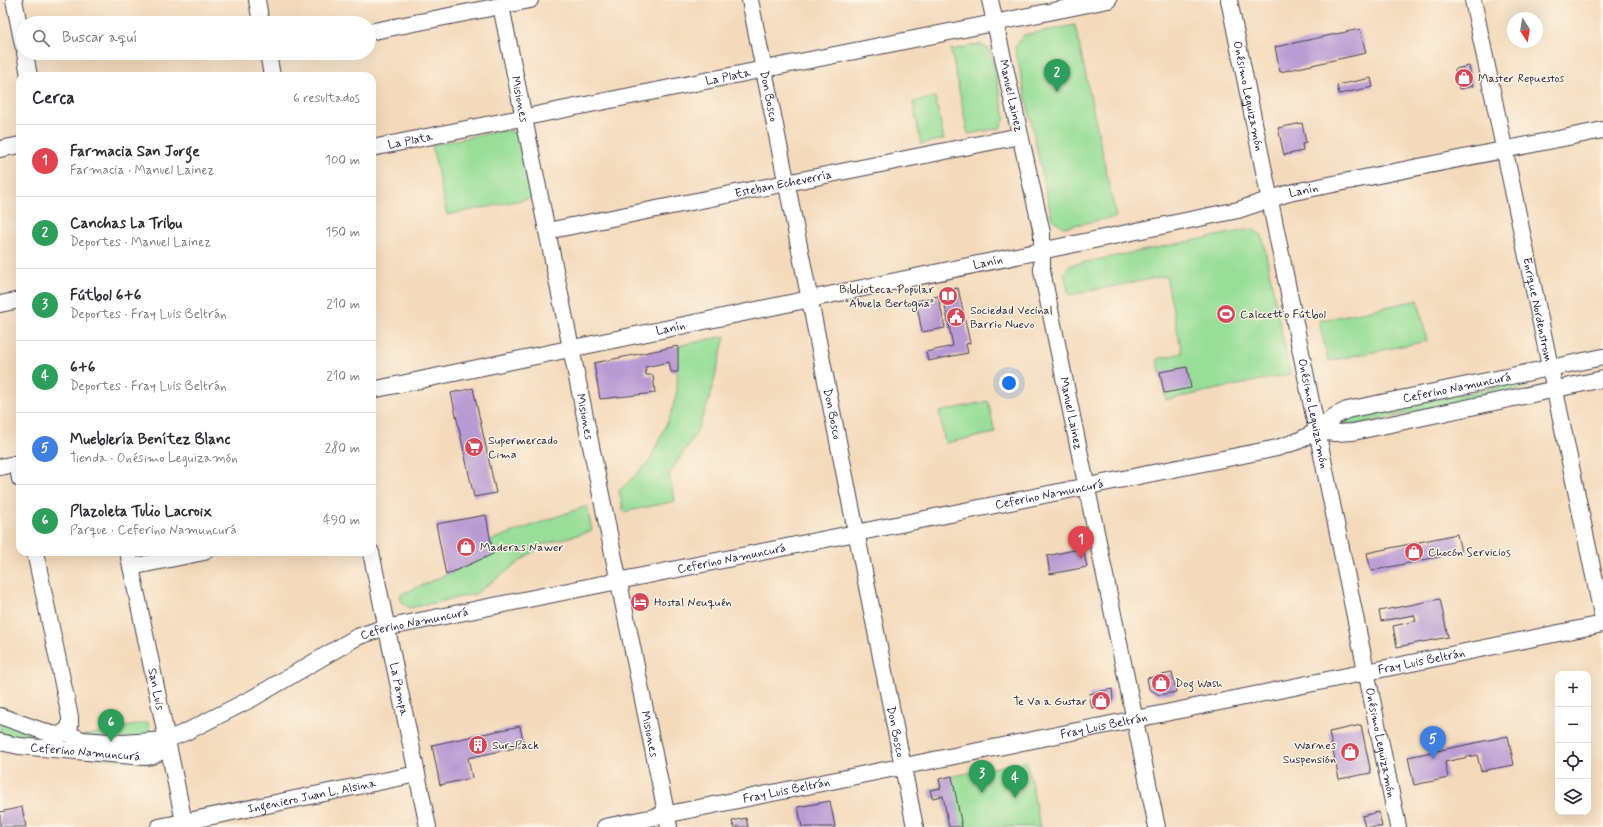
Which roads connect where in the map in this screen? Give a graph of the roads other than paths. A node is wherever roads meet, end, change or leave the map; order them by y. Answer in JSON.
{"nodes":[{"id":1,"x":14,"y":0,"type":"edge"},
{"id":2,"x":256,"y":0,"type":"edge"},
{"id":3,"x":530,"y":0,"type":"edge"},
{"id":4,"x":750,"y":0,"type":"edge"},
{"id":5,"x":990,"y":0,"type":"edge"},
{"id":6,"x":1108,"y":0,"type":"edge"},
{"id":7,"x":1229,"y":0,"type":"edge"},
{"id":8,"x":1473,"y":0,"type":"edge"},
{"id":9,"x":501,"y":6,"type":"junction"},
{"id":10,"x":17,"y":16,"type":"edge"},
{"id":11,"x":259,"y":16,"type":"edge"},
{"id":12,"x":994,"y":22,"type":"junction"},
{"id":13,"x":376,"y":31,"type":"edge"},
{"id":14,"x":26,"y":60,"type":"edge"},
{"id":15,"x":269,"y":60,"type":"edge"},
{"id":16,"x":764,"y":69,"type":"junction"},
{"id":17,"x":28,"y":72,"type":"edge"},
{"id":18,"x":271,"y":72,"type":"edge"},
{"id":19,"x":524,"y":117,"type":"junction"},
{"id":20,"x":1603,"y":130,"type":"edge"},
{"id":21,"x":1020,"y":136,"type":"junction"},
{"id":22,"x":16,"y":146,"type":"edge"},
{"id":23,"x":376,"y":147,"type":"edge"},
{"id":24,"x":0,"y":149,"type":"edge"},
{"id":25,"x":1505,"y":150,"type":"junction"},
{"id":26,"x":786,"y":183,"type":"junction"},
{"id":27,"x":1270,"y":199,"type":"junction"},
{"id":28,"x":547,"y":230,"type":"junction"},
{"id":29,"x":1042,"y":251,"type":"junction"},
{"id":30,"x":810,"y":299,"type":"junction"},
{"id":31,"x":16,"y":301,"type":"edge"},
{"id":32,"x":0,"y":304,"type":"edge"},
{"id":33,"x":571,"y":349,"type":"junction"},
{"id":34,"x":1603,"y":357,"type":"edge"},
{"id":35,"x":1551,"y":368,"type":"junction"},
{"id":36,"x":1603,"y":379,"type":"edge"},
{"id":37,"x":376,"y":389,"type":"edge"},
{"id":38,"x":1556,"y":389,"type":"junction"},
{"id":39,"x":1317,"y":431,"type":"junction"},
{"id":40,"x":16,"y":463,"type":"edge"},
{"id":41,"x":0,"y":467,"type":"edge"},
{"id":42,"x":1086,"y":486,"type":"junction"},
{"id":43,"x":856,"y":532,"type":"junction"},
{"id":44,"x":36,"y":556,"type":"edge"},
{"id":45,"x":161,"y":556,"type":"edge"},
{"id":46,"x":372,"y":556,"type":"edge"},
{"id":47,"x":129,"y":559,"type":"edge"},
{"id":48,"x":619,"y":580,"type":"junction"},
{"id":49,"x":1603,"y":619,"type":"edge"},
{"id":50,"x":1603,"y":624,"type":"edge"},
{"id":51,"x":387,"y":627,"type":"junction"},
{"id":52,"x":1367,"y":672,"type":"junction"},
{"id":53,"x":0,"y":716,"type":"edge"},
{"id":54,"x":1135,"y":720,"type":"junction"},
{"id":55,"x":67,"y":730,"type":"junction"},
{"id":56,"x":0,"y":742,"type":"edge"},
{"id":57,"x":167,"y":744,"type":"junction"},
{"id":58,"x":903,"y":766,"type":"junction"},
{"id":59,"x":417,"y":774,"type":"junction"},
{"id":60,"x":668,"y":821,"type":"edge"},
{"id":61,"x":184,"y":824,"type":"edge"},
{"id":62,"x":159,"y":827,"type":"edge"},
{"id":63,"x":428,"y":827,"type":"edge"},
{"id":64,"x":605,"y":827,"type":"edge"},
{"id":65,"x":915,"y":827,"type":"edge"},
{"id":66,"x":1157,"y":827,"type":"edge"},
{"id":67,"x":1398,"y":827,"type":"edge"}],
"edges":[{"from":1,"to":10,"type":"street"},
{"from":2,"to":11,"type":"street"},
{"from":3,"to":9,"type":"street"},
{"from":4,"to":16,"type":"street","name":"Don Bosco"},
{"from":5,"to":12,"type":"street","name":"Manuel Lainez"},
{"from":6,"to":12,"type":"street","name":"La Plata"},
{"from":7,"to":27,"type":"street","name":"Onésimo Leguizamón"},
{"from":8,"to":25,"type":"street","name":"Enrique Nordenstrom"},
{"from":9,"to":13,"type":"street"},
{"from":9,"to":19,"type":"street","name":"Misiones"},
{"from":12,"to":16,"type":"street","name":"La Plata"},
{"from":12,"to":21,"type":"street","name":"Manuel Lainez"},
{"from":14,"to":17,"type":"street"},
{"from":15,"to":18,"type":"street"},
{"from":16,"to":19,"type":"street","name":"La Plata"},
{"from":16,"to":26,"type":"street","name":"Don Bosco"},
{"from":19,"to":23,"type":"street","name":"La Plata"},
{"from":19,"to":28,"type":"street","name":"Misiones"},
{"from":20,"to":25,"type":"street","name":"Lanín"},
{"from":21,"to":26,"type":"street","name":"Esteban Echeverría"},
{"from":21,"to":29,"type":"street","name":"Manuel Lainez"},
{"from":22,"to":24,"type":"street"},
{"from":25,"to":27,"type":"street","name":"Lanín"},
{"from":25,"to":35,"type":"street","name":"Enrique Nordenstrom"},
{"from":26,"to":28,"type":"street","name":"Esteban Echeverría"},
{"from":26,"to":30,"type":"street","name":"Don Bosco"},
{"from":27,"to":29,"type":"street","name":"Lanín"},
{"from":27,"to":39,"type":"street","name":"Onésimo Leguizamón"},
{"from":28,"to":33,"type":"street","name":"Misiones"},
{"from":29,"to":30,"type":"street","name":"Lanín"},
{"from":29,"to":42,"type":"street","name":"Manuel Lainez"},
{"from":30,"to":33,"type":"street","name":"Lanín"},
{"from":30,"to":43,"type":"street","name":"Don Bosco"},
{"from":31,"to":32,"type":"street"},
{"from":33,"to":37,"type":"street","name":"Lanín"},
{"from":33,"to":48,"type":"street","name":"Misiones"},
{"from":34,"to":35,"type":"street","name":"Ceferino Namuncurá"},
{"from":35,"to":38,"type":"street","name":"Enrique Nordenstrom"},
{"from":35,"to":39,"type":"street","name":"Ceferino Namuncurá"},
{"from":36,"to":38,"type":"street","name":"Ceferino Namuncurá"},
{"from":38,"to":39,"type":"street","name":"Ceferino Namuncurá"},
{"from":38,"to":49,"type":"street","name":"Enrique Nordenstrom"},
{"from":39,"to":42,"type":"street","name":"Ceferino Namuncurá"},
{"from":39,"to":52,"type":"street","name":"Onésimo Leguizamón"},
{"from":40,"to":41,"type":"street"},
{"from":42,"to":43,"type":"street","name":"Ceferino Namuncurá"},
{"from":42,"to":54,"type":"street","name":"Manuel Lainez"},
{"from":43,"to":48,"type":"street","name":"Ceferino Namuncurá"},
{"from":43,"to":58,"type":"street","name":"Don Bosco"},
{"from":44,"to":55,"type":"street"},
{"from":45,"to":47,"type":"street"},
{"from":46,"to":51,"type":"street","name":"La Pampa"},
{"from":47,"to":57,"type":"street","name":"San Luis"},
{"from":48,"to":51,"type":"street","name":"Ceferino Namuncurá"},
{"from":48,"to":60,"type":"street","name":"Misiones"},
{"from":50,"to":52,"type":"street","name":"Fray Luis Beltrán"},
{"from":51,"to":57,"type":"street","name":"Ceferino Namuncurá"},
{"from":51,"to":59,"type":"street","name":"La Pampa"},
{"from":52,"to":54,"type":"street","name":"Fray Luis Beltrán"},
{"from":52,"to":67,"type":"street","name":"Onésimo Leguizamón"},
{"from":53,"to":55,"type":"street","name":"Ceferino Namuncurá"},
{"from":54,"to":58,"type":"street","name":"Fray Luis Beltrán"},
{"from":54,"to":66,"type":"street","name":"Manuel Lainez"},
{"from":55,"to":57,"type":"street"},
{"from":56,"to":57,"type":"street","name":"Ceferino Namuncurá"},
{"from":57,"to":61,"type":"street","name":"San Luis"},
{"from":58,"to":60,"type":"street","name":"Fray Luis Beltrán"},
{"from":58,"to":65,"type":"street","name":"Don Bosco"},
{"from":59,"to":61,"type":"street","name":"Ingeniero Juan L. Alsina"},
{"from":59,"to":63,"type":"street","name":"La Pampa"},
{"from":60,"to":64,"type":"street","name":"Fray Luis Beltrán"},
{"from":61,"to":62,"type":"street","name":"Ingeniero Juan L. Alsina"}]}
